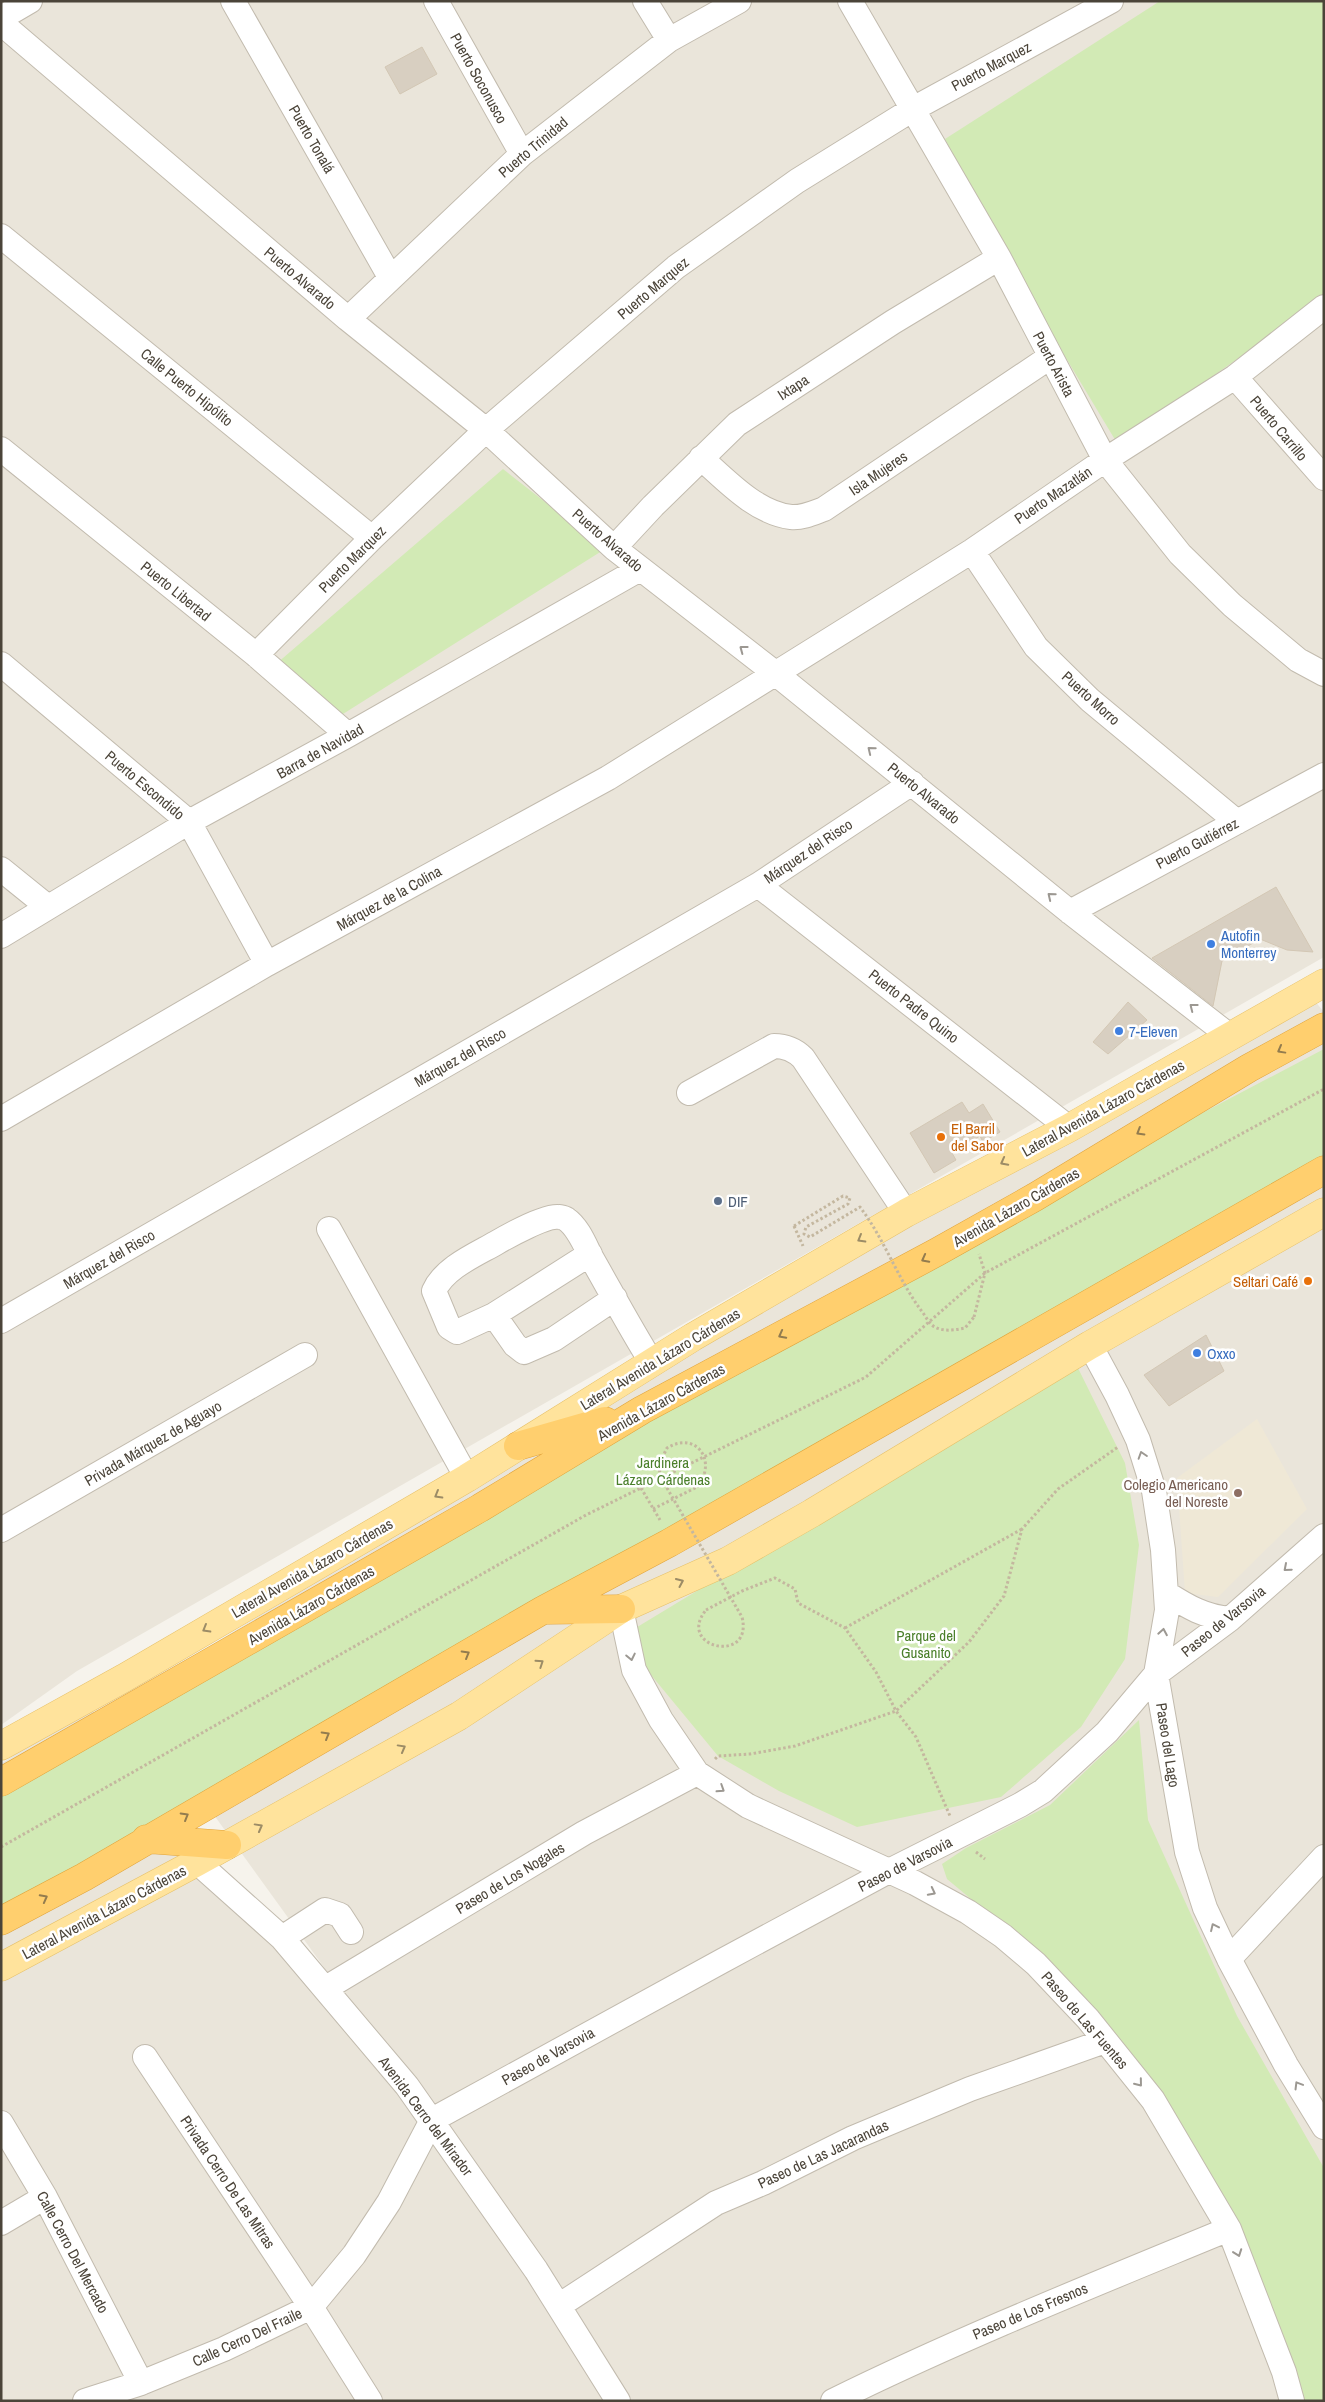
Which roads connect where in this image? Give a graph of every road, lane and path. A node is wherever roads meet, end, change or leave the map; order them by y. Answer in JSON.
{"nodes":[{"id":1,"x":30,"y":1,"type":"edge"},
{"id":2,"x":233,"y":1,"type":"edge"},
{"id":3,"x":436,"y":1,"type":"edge"},
{"id":4,"x":645,"y":1,"type":"edge"},
{"id":5,"x":739,"y":1,"type":"edge"},
{"id":6,"x":850,"y":1,"type":"edge"},
{"id":7,"x":1111,"y":1,"type":"edge"},
{"id":8,"x":1,"y":18,"type":"edge"},
{"id":9,"x":1,"y":23,"type":"edge"},
{"id":10,"x":669,"y":40,"type":"junction"},
{"id":11,"x":913,"y":108,"type":"junction"},
{"id":12,"x":522,"y":154,"type":"junction"},
{"id":13,"x":1,"y":236,"type":"edge"},
{"id":14,"x":999,"y":258,"type":"junction"},
{"id":15,"x":390,"y":278,"type":"junction"},
{"id":16,"x":1324,"y":307,"type":"edge"},
{"id":17,"x":348,"y":319,"type":"junction"},
{"id":18,"x":1050,"y":357,"type":"junction"},
{"id":19,"x":1235,"y":377,"type":"junction"},
{"id":20,"x":486,"y":430,"type":"junction"},
{"id":21,"x":1,"y":449,"type":"edge"},
{"id":22,"x":701,"y":458,"type":"junction"},
{"id":23,"x":1105,"y":460,"type":"junction"},
{"id":24,"x":1324,"y":478,"type":"edge"},
{"id":25,"x":372,"y":538,"type":"junction"},
{"id":26,"x":614,"y":548,"type":"junction"},
{"id":27,"x":972,"y":551,"type":"junction"},
{"id":28,"x":640,"y":569,"type":"junction"},
{"id":29,"x":256,"y":656,"type":"junction"},
{"id":30,"x":1,"y":664,"type":"edge"},
{"id":31,"x":775,"y":673,"type":"junction"},
{"id":32,"x":1324,"y":674,"type":"edge"},
{"id":33,"x":348,"y":735,"type":"junction"},
{"id":34,"x":1324,"y":775,"type":"edge"},
{"id":35,"x":912,"y":783,"type":"junction"},
{"id":36,"x":189,"y":822,"type":"junction"},
{"id":37,"x":1237,"y":822,"type":"junction"},
{"id":38,"x":1,"y":869,"type":"edge"},
{"id":39,"x":758,"y":885,"type":"junction"},
{"id":40,"x":48,"y":907,"type":"junction"},
{"id":41,"x":1070,"y":912,"type":"junction"},
{"id":42,"x":1,"y":936,"type":"edge"},
{"id":43,"x":267,"y":964,"type":"junction"},
{"id":44,"x":1324,"y":983,"type":"edge"},
{"id":45,"x":1324,"y":1027,"type":"edge"},
{"id":46,"x":1231,"y":1037,"type":"junction"},
{"id":47,"x":1324,"y":1089,"type":"edge"},
{"id":48,"x":689,"y":1093,"type":"dead end"},
{"id":49,"x":1,"y":1119,"type":"edge"},
{"id":50,"x":1069,"y":1128,"type":"junction"},
{"id":51,"x":1324,"y":1170,"type":"edge"},
{"id":52,"x":1324,"y":1212,"type":"edge"},
{"id":53,"x":906,"y":1213,"type":"junction"},
{"id":54,"x":794,"y":1226,"type":"dead end"},
{"id":55,"x":329,"y":1229,"type":"dead end"},
{"id":56,"x":978,"y":1251,"type":"dead end"},
{"id":57,"x":590,"y":1254,"type":"junction"},
{"id":58,"x":985,"y":1272,"type":"junction"},
{"id":59,"x":615,"y":1298,"type":"junction"},
{"id":60,"x":494,"y":1315,"type":"junction"},
{"id":61,"x":1,"y":1321,"type":"edge"},
{"id":62,"x":1090,"y":1345,"type":"junction"},
{"id":63,"x":305,"y":1355,"type":"dead end"},
{"id":64,"x":652,"y":1363,"type":"junction"},
{"id":65,"x":642,"y":1410,"type":"junction"},
{"id":66,"x":1138,"y":1440,"type":"junction"},
{"id":67,"x":518,"y":1446,"type":"junction"},
{"id":68,"x":467,"y":1478,"type":"junction"},
{"id":69,"x":641,"y":1488,"type":"junction"},
{"id":70,"x":653,"y":1509,"type":"junction"},
{"id":71,"x":660,"y":1520,"type":"dead end"},
{"id":72,"x":1022,"y":1529,"type":"junction"},
{"id":73,"x":1,"y":1530,"type":"edge"},
{"id":74,"x":1324,"y":1536,"type":"edge"},
{"id":75,"x":1166,"y":1593,"type":"junction"},
{"id":76,"x":621,"y":1609,"type":"junction"},
{"id":77,"x":542,"y":1610,"type":"junction"},
{"id":78,"x":1230,"y":1619,"type":"junction"},
{"id":79,"x":845,"y":1628,"type":"junction"},
{"id":80,"x":1156,"y":1674,"type":"junction"},
{"id":81,"x":896,"y":1711,"type":"junction"},
{"id":82,"x":1,"y":1746,"type":"edge"},
{"id":83,"x":697,"y":1773,"type":"junction"},
{"id":84,"x":1,"y":1782,"type":"edge"},
{"id":85,"x":956,"y":1838,"type":"junction"},
{"id":86,"x":146,"y":1839,"type":"junction"},
{"id":87,"x":227,"y":1845,"type":"junction"},
{"id":88,"x":1,"y":1847,"type":"edge"},
{"id":89,"x":1324,"y":1857,"type":"edge"},
{"id":90,"x":985,"y":1859,"type":"dead end"},
{"id":91,"x":197,"y":1862,"type":"junction"},
{"id":92,"x":887,"y":1872,"type":"junction"},
{"id":93,"x":1,"y":1921,"type":"edge"},
{"id":94,"x":351,"y":1932,"type":"dead end"},
{"id":95,"x":282,"y":1938,"type":"junction"},
{"id":96,"x":1229,"y":1959,"type":"junction"},
{"id":97,"x":1,"y":1967,"type":"edge"},
{"id":98,"x":326,"y":1988,"type":"junction"},
{"id":99,"x":1105,"y":2040,"type":"junction"},
{"id":100,"x":145,"y":2057,"type":"dead end"},
{"id":101,"x":432,"y":2120,"type":"junction"},
{"id":102,"x":1,"y":2123,"type":"edge"},
{"id":103,"x":1324,"y":2127,"type":"edge"},
{"id":104,"x":45,"y":2197,"type":"junction"},
{"id":105,"x":1,"y":2223,"type":"edge"},
{"id":106,"x":1229,"y":2229,"type":"junction"},
{"id":107,"x":560,"y":2305,"type":"junction"},
{"id":108,"x":312,"y":2307,"type":"junction"},
{"id":109,"x":141,"y":2383,"type":"junction"},
{"id":110,"x":85,"y":2401,"type":"edge"},
{"id":111,"x":370,"y":2401,"type":"edge"},
{"id":112,"x":618,"y":2401,"type":"edge"},
{"id":113,"x":833,"y":2401,"type":"edge"},
{"id":114,"x":1292,"y":2401,"type":"edge"}],
"edges":[{"from":1,"to":8,"type":"street"},
{"from":2,"to":15,"type":"street","name":"Puerto Tonalá"},
{"from":3,"to":12,"type":"street","name":"Puerto Soconusco"},
{"from":4,"to":10,"type":"street"},
{"from":5,"to":10,"type":"street","name":"Puerto Trinidad"},
{"from":6,"to":11,"type":"street","name":"Puerto Arista"},
{"from":7,"to":11,"type":"street","name":"Puerto Marquez"},
{"from":9,"to":17,"type":"street","name":"Puerto Alvarado"},
{"from":10,"to":12,"type":"street","name":"Puerto Trinidad"},
{"from":11,"to":14,"type":"street","name":"Puerto Arista"},
{"from":11,"to":20,"type":"street","name":"Puerto Marquez"},
{"from":12,"to":15,"type":"street","name":"Puerto Trinidad"},
{"from":13,"to":25,"type":"street","name":"Calle Puerto Hipólito"},
{"from":14,"to":18,"type":"street","name":"Puerto Arista"},
{"from":14,"to":22,"type":"street","name":"Ixtapa"},
{"from":15,"to":17,"type":"street","name":"Puerto Trinidad"},
{"from":16,"to":19,"type":"street","name":"Puerto Mazatlán"},
{"from":17,"to":20,"type":"street","name":"Puerto Alvarado"},
{"from":18,"to":22,"type":"street","name":"Isla Mujeres"},
{"from":18,"to":23,"type":"street","name":"Puerto Arista"},
{"from":19,"to":23,"type":"street","name":"Puerto Mazatlán"},
{"from":19,"to":24,"type":"street","name":"Puerto Carrillo"},
{"from":20,"to":25,"type":"street","name":"Puerto Marquez"},
{"from":20,"to":26,"type":"street","name":"Puerto Alvarado"},
{"from":21,"to":29,"type":"street","name":"Puerto Libertad"},
{"from":22,"to":26,"type":"street","name":"Ixtapa"},
{"from":23,"to":27,"type":"street","name":"Puerto Mazatlán"},
{"from":23,"to":32,"type":"street","name":"Puerto Arista"},
{"from":25,"to":29,"type":"street","name":"Puerto Marquez"},
{"from":26,"to":28,"type":"street","name":"Puerto Alvarado"},
{"from":27,"to":31,"type":"street","name":"Puerto Mazatlán"},
{"from":27,"to":37,"type":"street","name":"Puerto Morro"},
{"from":31,"to":28,"type":"street","name":"Puerto Alvarado","one_way":true},
{"from":28,"to":33,"type":"street","name":"Barra de Navidad"},
{"from":29,"to":33,"type":"street","name":"Puerto Libertad"},
{"from":30,"to":36,"type":"street","name":"Puerto Escondido"},
{"from":35,"to":31,"type":"street","name":"Puerto Alvarado","one_way":true},
{"from":31,"to":43,"type":"street","name":"Márquez de la Colina"},
{"from":33,"to":36,"type":"street","name":"Barra de Navidad"},
{"from":34,"to":37,"type":"street","name":"Puerto Gutiérrez"},
{"from":35,"to":39,"type":"street","name":"Márquez del Risco"},
{"from":41,"to":35,"type":"street","name":"Puerto Alvarado","one_way":true},
{"from":36,"to":40,"type":"street","name":"Barra de Navidad"},
{"from":36,"to":43,"type":"street","name":"Puerto Escondido"},
{"from":37,"to":41,"type":"street","name":"Puerto Gutiérrez"},
{"from":38,"to":40,"type":"street"},
{"from":39,"to":50,"type":"street","name":"Puerto Padre Quino"},
{"from":39,"to":61,"type":"street","name":"Márquez del Risco"},
{"from":40,"to":42,"type":"street","name":"Barra de Navidad"},
{"from":46,"to":41,"type":"street","name":"Puerto Alvarado","one_way":true},
{"from":43,"to":49,"type":"street","name":"Márquez de la Colina"},
{"from":44,"to":46,"type":"main road","name":"Lateral Avenida Lázaro Cárdenas"},
{"from":45,"to":65,"type":"highway","name":"Avenida Lázaro Cárdenas","one_way":true},
{"from":46,"to":50,"type":"main road","name":"Lateral Avenida Lázaro Cárdenas"},
{"from":47,"to":58,"type":"path"},
{"from":48,"to":53,"type":"street"},
{"from":50,"to":53,"type":"main road","name":"Lateral Avenida Lázaro Cárdenas","one_way":true},
{"from":51,"to":77,"type":"highway"},
{"from":52,"to":62,"type":"main road","name":"Lateral Avenida Lázaro Cárdenas"},
{"from":53,"to":64,"type":"main road","name":"Lateral Avenida Lázaro Cárdenas","one_way":true},
{"from":54,"to":58,"type":"path","bridge":true},
{"from":55,"to":68,"type":"street"},
{"from":56,"to":58,"type":"path"},
{"from":57,"to":59,"type":"street"},
{"from":57,"to":60,"type":"street"},
{"from":57,"to":60,"type":"street"},
{"from":58,"to":69,"type":"path"},
{"from":59,"to":60,"type":"street"},
{"from":59,"to":64,"type":"street"},
{"from":62,"to":66,"type":"street","name":"Paseo del Lago"},
{"from":76,"to":62,"type":"main road","name":"Lateral Avenida Lázaro Cárdenas","one_way":true},
{"from":63,"to":73,"type":"street","name":"Privada Márquez de Aguayo"},
{"from":64,"to":67,"type":"main road","name":"Lateral Avenida Lázaro Cárdenas"},
{"from":65,"to":67,"type":"highway"},
{"from":65,"to":84,"type":"highway","name":"Avenida Lázaro Cárdenas"},
{"from":66,"to":72,"type":"path"},
{"from":75,"to":66,"type":"street","name":"Paseo del Lago","one_way":true},
{"from":67,"to":68,"type":"main road","name":"Lateral Avenida Lázaro Cárdenas"},
{"from":68,"to":82,"type":"main road","name":"Lateral Avenida Lázaro Cárdenas","one_way":true},
{"from":69,"to":70,"type":"path"},
{"from":69,"to":88,"type":"path"},
{"from":70,"to":71,"type":"path"},
{"from":70,"to":79,"type":"path","bridge":true},
{"from":72,"to":79,"type":"path"},
{"from":72,"to":81,"type":"path"},
{"from":74,"to":78,"type":"street","name":"Paseo de Varsovia","one_way":true},
{"from":75,"to":78,"type":"street"},
{"from":80,"to":75,"type":"street","name":"Paseo del Lago","one_way":true},
{"from":76,"to":77,"type":"highway"},
{"from":76,"to":83,"type":"street","name":"Paseo de Las Fuentes","one_way":true},
{"from":87,"to":76,"type":"main road","name":"Lateral Avenida Lázaro Cárdenas","one_way":true},
{"from":86,"to":77,"type":"highway","one_way":true},
{"from":78,"to":80,"type":"street","name":"Paseo de Varsovia"},
{"from":79,"to":81,"type":"path"},
{"from":80,"to":85,"type":"street","name":"Paseo de Varsovia"},
{"from":96,"to":80,"type":"street","name":"Paseo del Lago","one_way":true},
{"from":81,"to":83,"type":"path"},
{"from":81,"to":85,"type":"path"},
{"from":83,"to":92,"type":"street","name":"Paseo de Las Fuentes","one_way":true},
{"from":83,"to":98,"type":"street","name":"Paseo de Los Nogales"},
{"from":85,"to":90,"type":"path"},
{"from":85,"to":92,"type":"street","name":"Paseo de Varsovia"},
{"from":86,"to":87,"type":"highway"},
{"from":93,"to":86,"type":"highway","one_way":true},
{"from":87,"to":91,"type":"main road","name":"Lateral Avenida Lázaro Cárdenas"},
{"from":89,"to":96,"type":"street"},
{"from":91,"to":95,"type":"street","name":"Avenida Cerro del Mirador"},
{"from":91,"to":97,"type":"main road","name":"Lateral Avenida Lázaro Cárdenas"},
{"from":92,"to":99,"type":"street","name":"Paseo de Las Fuentes","one_way":true},
{"from":92,"to":101,"type":"street","name":"Paseo de Varsovia"},
{"from":94,"to":95,"type":"street"},
{"from":95,"to":98,"type":"street","name":"Avenida Cerro del Mirador"},
{"from":103,"to":96,"type":"street","name":"Paseo del Lago","one_way":true},
{"from":98,"to":101,"type":"street","name":"Avenida Cerro del Mirador"},
{"from":99,"to":106,"type":"street","name":"Paseo de Las Fuentes","one_way":true},
{"from":99,"to":107,"type":"street","name":"Paseo de Las Jacarandas"},
{"from":100,"to":108,"type":"street","name":"Privada Cerro De Las Mitras"},
{"from":101,"to":107,"type":"street","name":"Avenida Cerro del Mirador"},
{"from":101,"to":108,"type":"street","name":"Calle Cerro Del Fraile"},
{"from":102,"to":104,"type":"street","name":"Calle Cerro Del Mercado"},
{"from":104,"to":105,"type":"street"},
{"from":104,"to":109,"type":"street","name":"Calle Cerro Del Mercado"},
{"from":106,"to":113,"type":"street","name":"Paseo de Los Fresnos"},
{"from":106,"to":114,"type":"street","name":"Paseo de Las Fuentes","one_way":true},
{"from":107,"to":112,"type":"street","name":"Avenida Cerro del Mirador"},
{"from":108,"to":109,"type":"street","name":"Calle Cerro Del Fraile"},
{"from":108,"to":111,"type":"street","name":"Privada Cerro De Las Mitras"},
{"from":109,"to":110,"type":"street","name":"Calle Cerro Del Fraile"}]}
